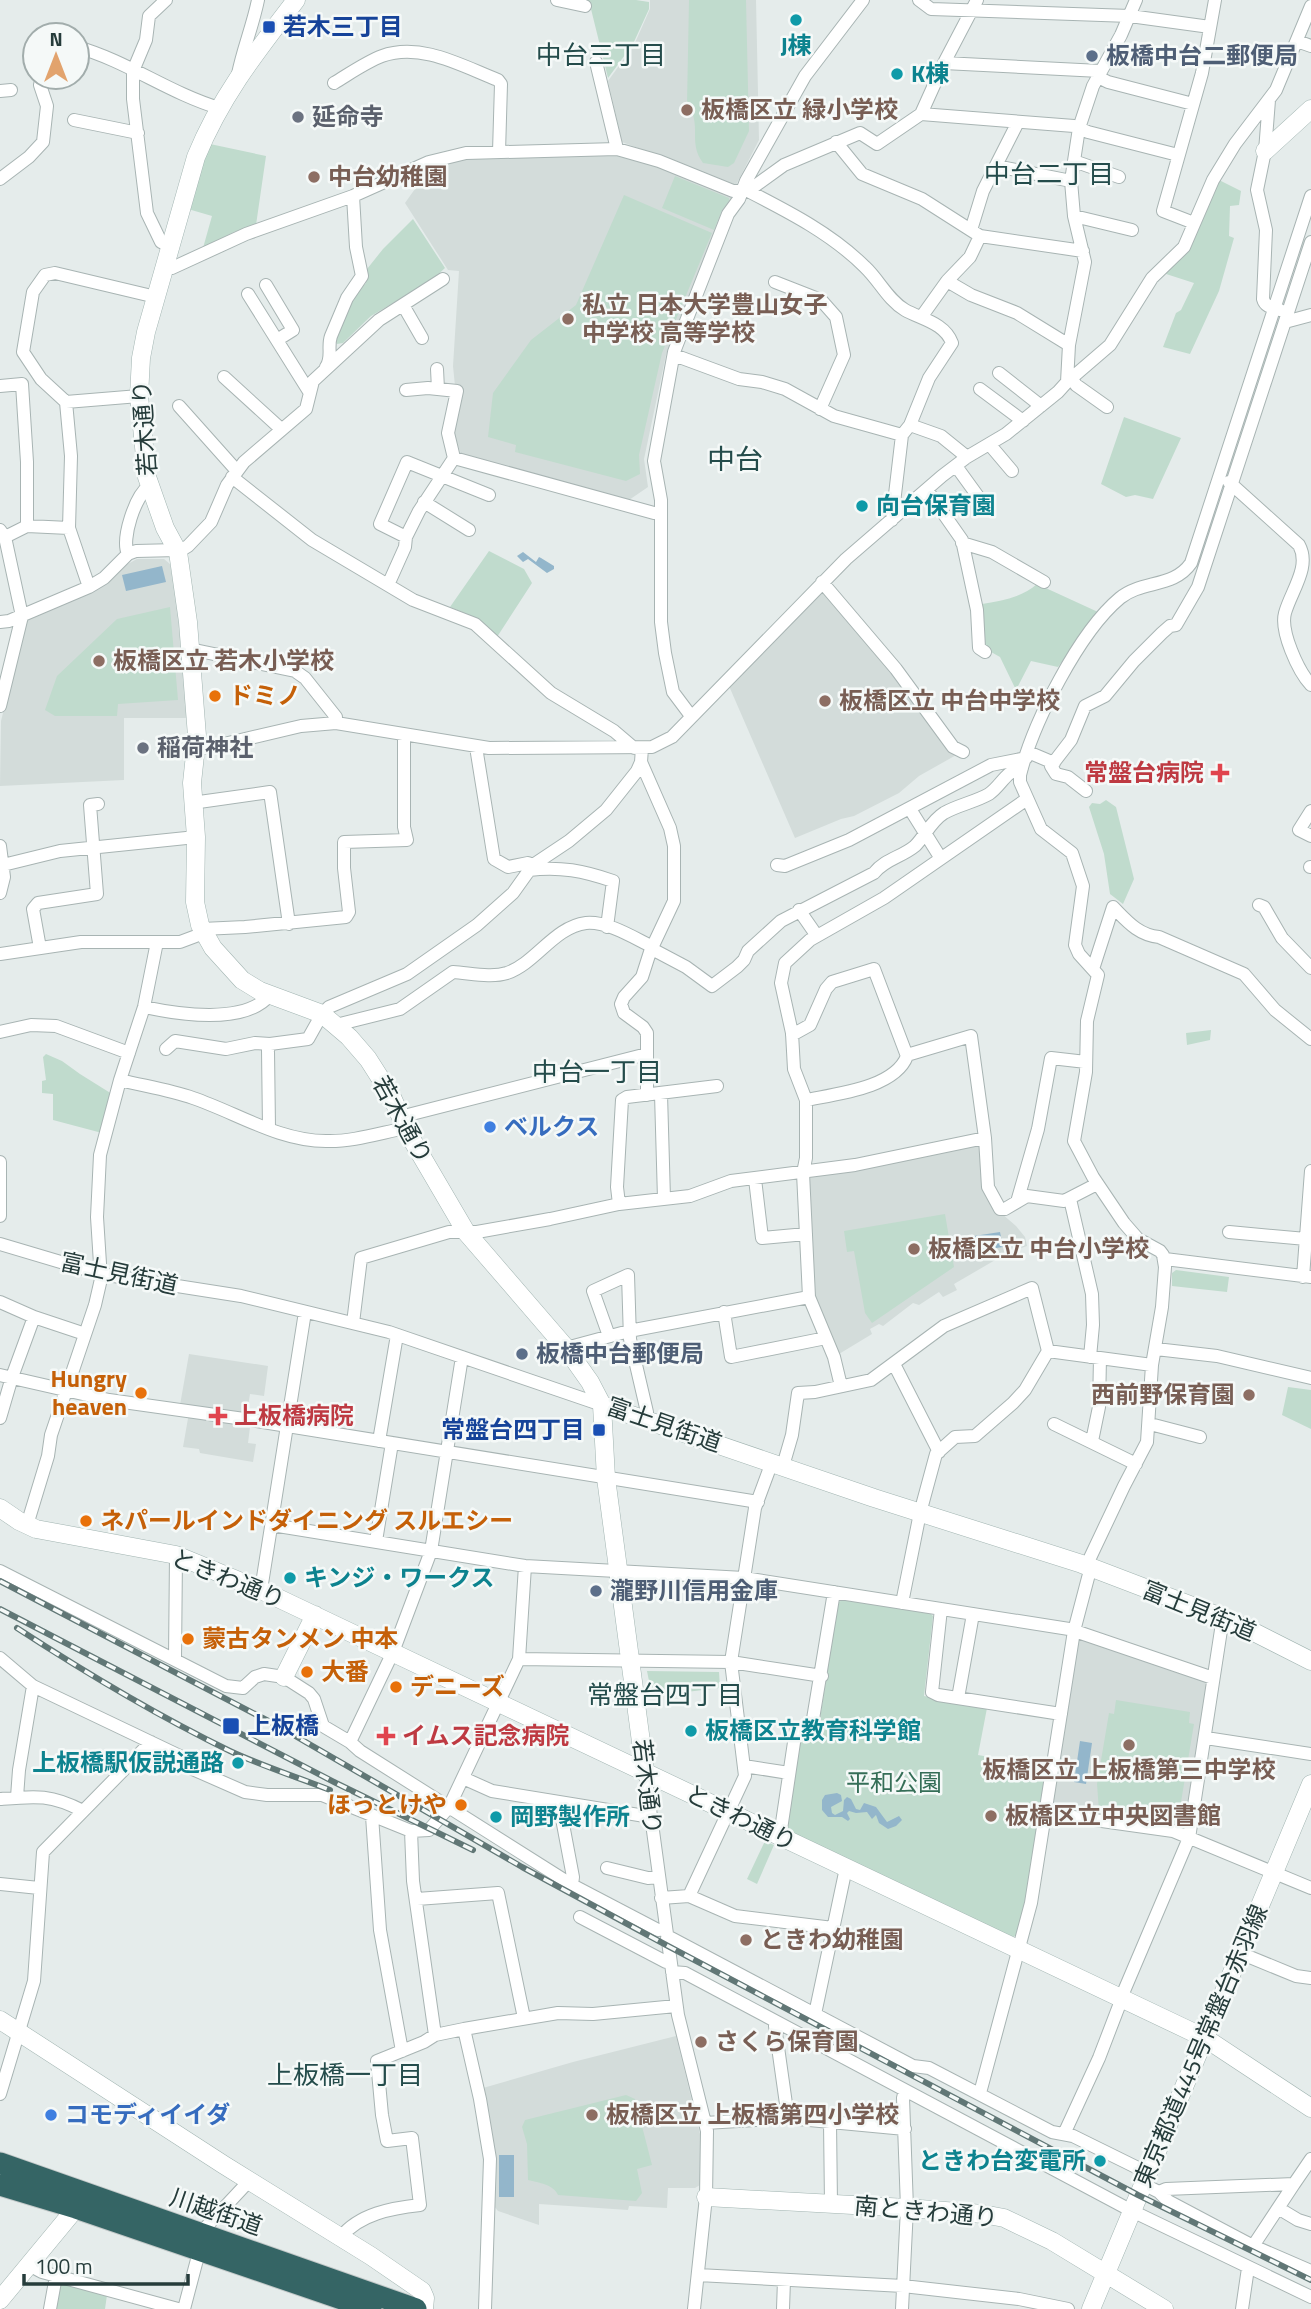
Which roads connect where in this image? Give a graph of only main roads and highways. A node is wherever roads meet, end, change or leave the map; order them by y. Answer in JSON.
{"nodes":[{"id":1,"x":0,"y":2163,"type":"edge"},
{"id":2,"x":0,"y":2185,"type":"edge"},
{"id":3,"x":80,"y":2201,"type":"junction"},
{"id":4,"x":200,"y":2243,"type":"junction"},
{"id":5,"x":371,"y":2309,"type":"edge"},
{"id":6,"x":416,"y":2309,"type":"edge"}],
"edges":[{"from":1,"to":3,"type":"highway","name":"川越街道"},
{"from":2,"to":3,"type":"highway","name":"川越街道"},
{"from":3,"to":4,"type":"highway","name":"川越街道"},
{"from":4,"to":5,"type":"highway","name":"川越街道"},
{"from":4,"to":6,"type":"highway","name":"川越街道"}]}
